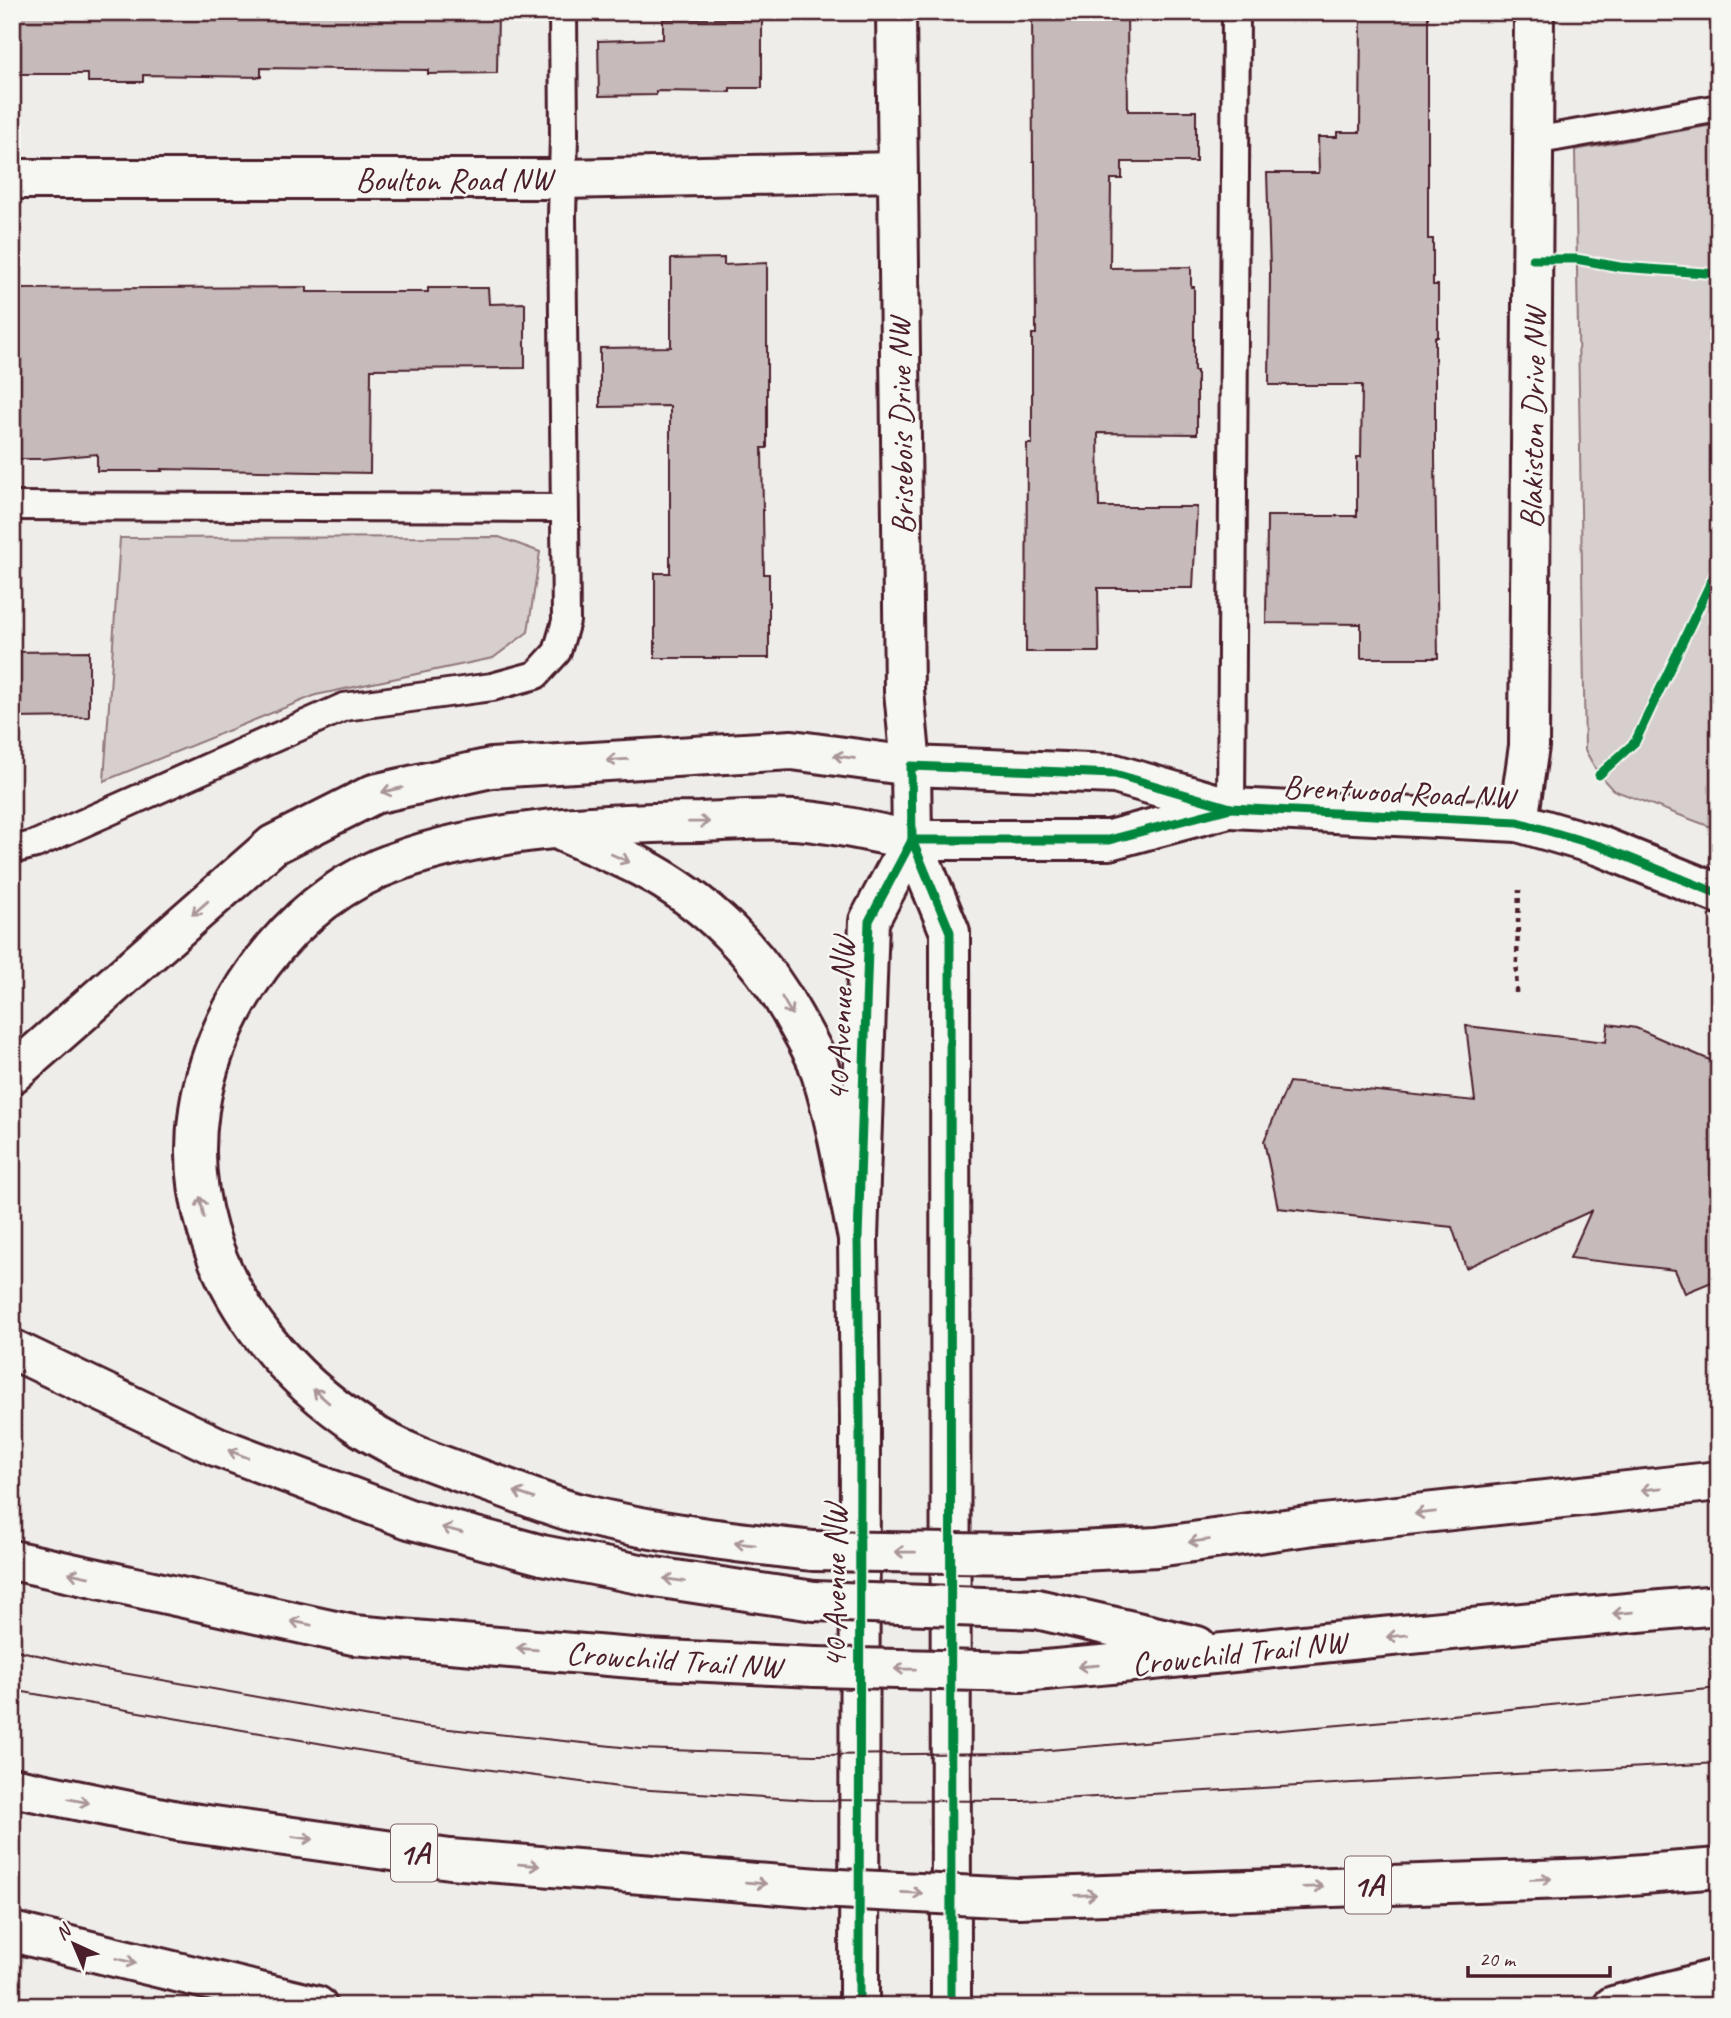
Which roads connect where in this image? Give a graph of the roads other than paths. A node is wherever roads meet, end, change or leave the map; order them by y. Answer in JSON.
{"nodes":[{"id":1,"x":563,"y":12,"type":"edge"},
{"id":2,"x":896,"y":12,"type":"edge"},
{"id":3,"x":1236,"y":12,"type":"edge"},
{"id":4,"x":1534,"y":12,"type":"edge"},
{"id":5,"x":1719,"y":108,"type":"edge"},
{"id":6,"x":1534,"y":141,"type":"junction"},
{"id":7,"x":897,"y":172,"type":"junction"},
{"id":8,"x":12,"y":179,"type":"edge"},
{"id":9,"x":563,"y":179,"type":"junction"},
{"id":10,"x":12,"y":506,"type":"edge"},
{"id":11,"x":564,"y":508,"type":"junction"},
{"id":12,"x":911,"y":766,"type":"junction"},
{"id":13,"x":1231,"y":808,"type":"junction"},
{"id":14,"x":1518,"y":822,"type":"junction"},
{"id":15,"x":558,"y":830,"type":"junction"},
{"id":16,"x":912,"y":840,"type":"junction"},
{"id":17,"x":12,"y":850,"type":"edge"},
{"id":18,"x":1719,"y":894,"type":"edge"},
{"id":19,"x":12,"y":1074,"type":"edge"},
{"id":20,"x":858,"y":1238,"type":"junction"},
{"id":21,"x":12,"y":1349,"type":"edge"},
{"id":22,"x":1719,"y":1481,"type":"edge"},
{"id":23,"x":12,"y":1560,"type":"edge"},
{"id":24,"x":1719,"y":1605,"type":"edge"},
{"id":25,"x":1230,"y":1654,"type":"junction"},
{"id":26,"x":12,"y":1787,"type":"edge"},
{"id":27,"x":1719,"y":1868,"type":"edge"},
{"id":28,"x":12,"y":1932,"type":"edge"},
{"id":29,"x":1719,"y":1978,"type":"edge"},
{"id":30,"x":317,"y":2006,"type":"edge"},
{"id":31,"x":859,"y":2006,"type":"edge"},
{"id":32,"x":951,"y":2006,"type":"edge"},
{"id":33,"x":1613,"y":2006,"type":"edge"}],
"edges":[{"from":1,"to":9,"type":"lane"},
{"from":2,"to":7,"type":"main road","name":"Brisebois Drive NW"},
{"from":3,"to":13,"type":"lane"},
{"from":4,"to":6,"type":"main road","name":"Blakiston Drive NW"},
{"from":5,"to":6,"type":"lane"},
{"from":6,"to":14,"type":"main road","name":"Blakiston Drive NW"},
{"from":7,"to":9,"type":"main road","name":"Boulton Road NW"},
{"from":7,"to":12,"type":"main road","name":"Brisebois Drive NW"},
{"from":8,"to":9,"type":"main road","name":"Boulton Road NW"},
{"from":9,"to":11,"type":"lane"},
{"from":10,"to":11,"type":"lane"},
{"from":11,"to":17,"type":"lane"},
{"from":12,"to":13,"type":"main road","name":"Brentwood Road NW"},
{"from":12,"to":16,"type":"main road","name":"Brisebois Drive NW"},
{"from":12,"to":19,"type":"main road","name":"Brentwood Road NW","one_way":true},
{"from":13,"to":14,"type":"main road","name":"Brentwood Road NW"},
{"from":13,"to":16,"type":"main road","name":"Brentwood Road NW"},
{"from":14,"to":18,"type":"main road","name":"Brentwood Road NW"},
{"from":15,"to":16,"type":"main road","name":"Brentwood Road NW","one_way":true},
{"from":15,"to":20,"type":"main road","one_way":true},
{"from":22,"to":15,"type":"main road","name":"Brentwood Road NW","one_way":true,"bridge":true},
{"from":16,"to":20,"type":"main road","name":"40 Avenue NW"},
{"from":16,"to":32,"type":"main road"},
{"from":20,"to":31,"type":"main road","name":"40 Avenue NW"},
{"from":25,"to":21,"type":"main road","one_way":true,"bridge":true},
{"from":25,"to":23,"type":"main road","name":"Crowchild Trail NW","one_way":true,"bridge":true},
{"from":24,"to":25,"type":"main road","name":"Crowchild Trail NW","one_way":true},
{"from":26,"to":27,"type":"main road","number":"1A","one_way":true,"bridge":true},
{"from":28,"to":30,"type":"main road","one_way":true},
{"from":29,"to":33,"type":"main road"}]}
